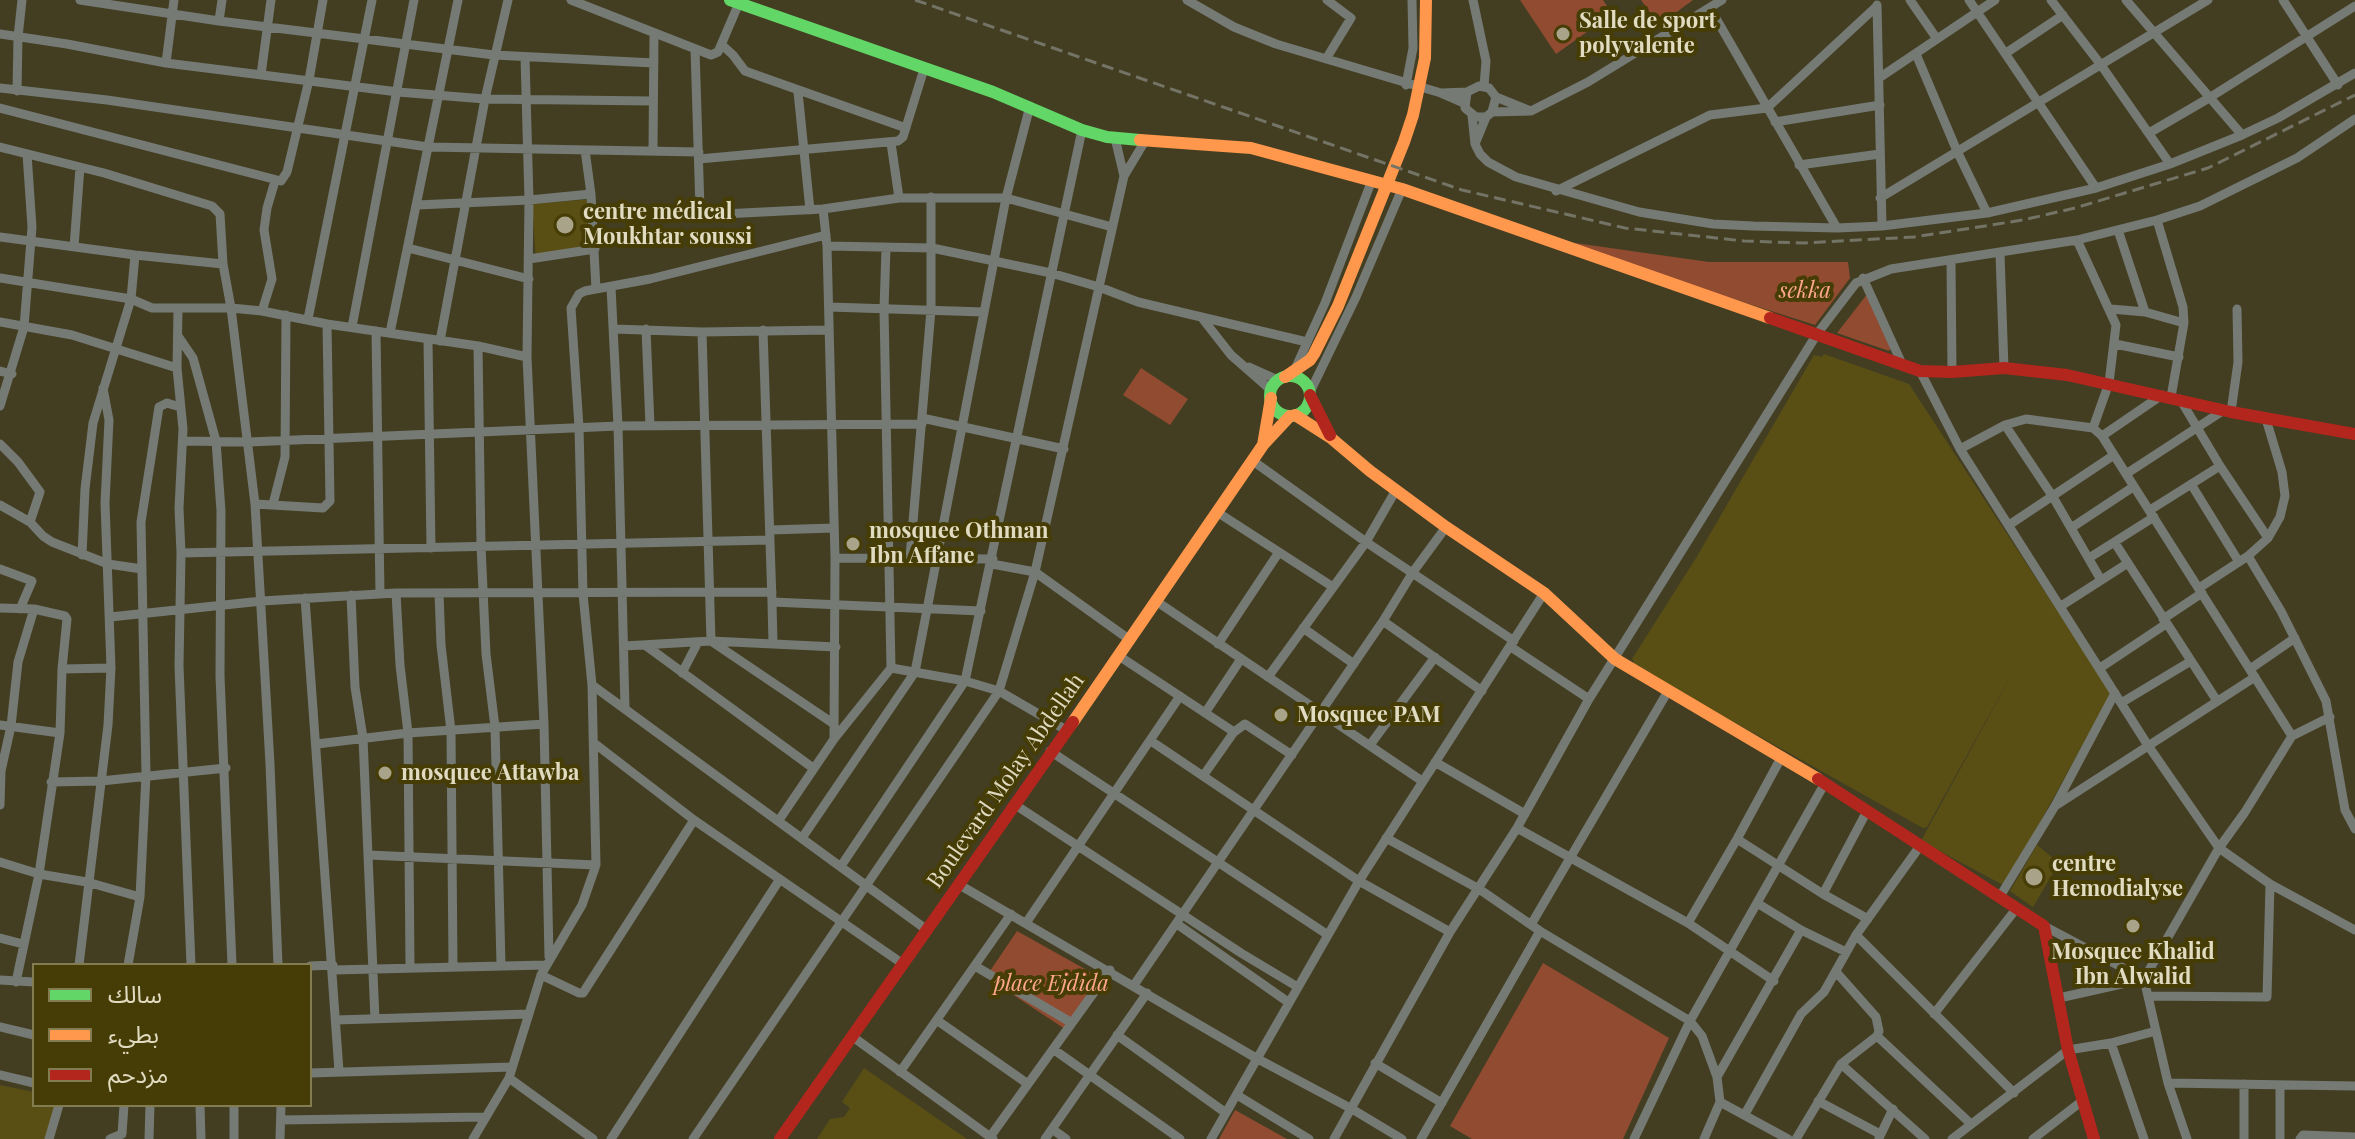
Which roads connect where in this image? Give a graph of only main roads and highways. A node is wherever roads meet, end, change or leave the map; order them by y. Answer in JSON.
{"nodes":[{"id":1,"x":1426,"y":0,"type":"edge"},
{"id":2,"x":734,"y":2,"type":"edge"},
{"id":3,"x":1312,"y":357,"type":"junction"},
{"id":4,"x":1280,"y":383,"type":"junction"},
{"id":5,"x":1309,"y":391,"type":"junction"},
{"id":6,"x":1293,"y":416,"type":"junction"},
{"id":7,"x":2355,"y":434,"type":"edge"},
{"id":8,"x":1331,"y":438,"type":"junction"},
{"id":9,"x":1263,"y":445,"type":"junction"},
{"id":10,"x":780,"y":1139,"type":"edge"},
{"id":11,"x":2094,"y":1139,"type":"edge"}],
"edges":[{"from":1,"to":3,"type":"main road"},
{"from":2,"to":7,"type":"main road"},
{"from":3,"to":4,"type":"main road"},
{"from":3,"to":5,"type":"main road"},
{"from":4,"to":5,"type":"main road"},
{"from":4,"to":6,"type":"main road"},
{"from":4,"to":9,"type":"main road","name":"Boulevard Molay Abdellah"},
{"from":5,"to":6,"type":"main road"},
{"from":5,"to":8,"type":"main road"},
{"from":6,"to":8,"type":"main road"},
{"from":6,"to":9,"type":"main road","name":"Boulevard Molay Abdellah"},
{"from":8,"to":11,"type":"main road"},
{"from":9,"to":10,"type":"main road","name":"Boulevard Molay Abdellah"}]}
